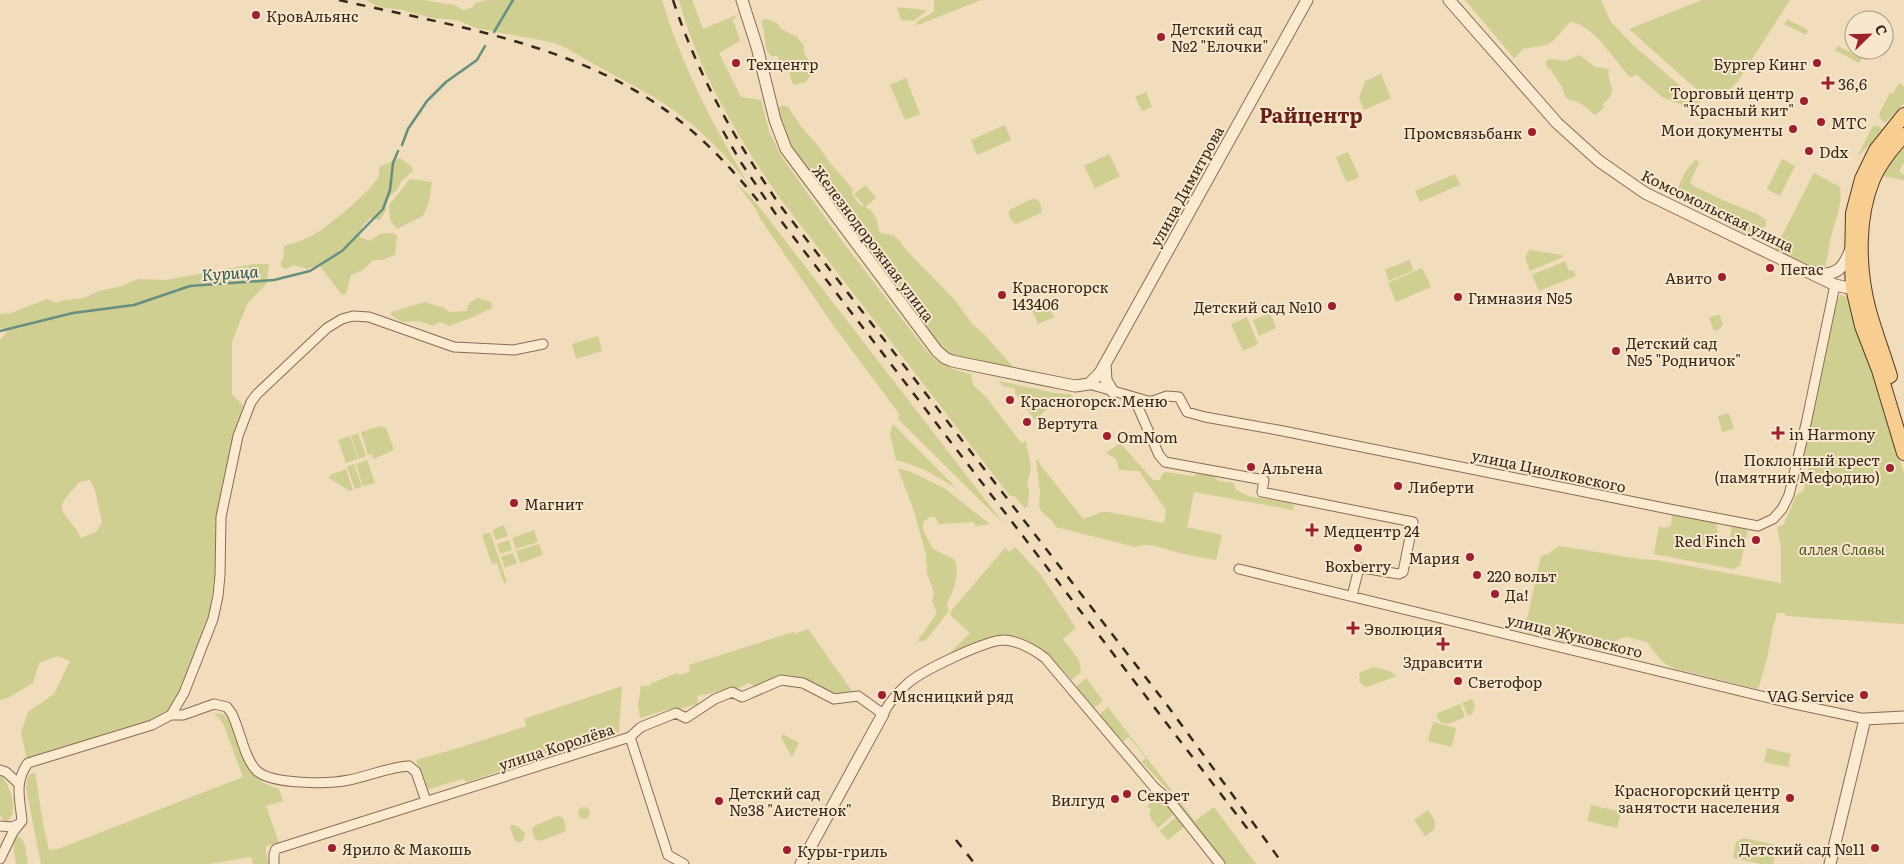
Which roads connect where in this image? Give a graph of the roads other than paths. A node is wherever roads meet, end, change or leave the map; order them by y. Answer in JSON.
{"nodes":[{"id":1,"x":742,"y":0,"type":"edge"},
{"id":2,"x":1307,"y":0,"type":"edge"},
{"id":3,"x":1450,"y":0,"type":"edge"},
{"id":4,"x":1902,"y":118,"type":"edge"},
{"id":5,"x":1904,"y":135,"type":"edge"},
{"id":6,"x":1852,"y":245,"type":"junction"},
{"id":7,"x":1818,"y":275,"type":"junction"},
{"id":8,"x":1836,"y":285,"type":"junction"},
{"id":9,"x":1858,"y":287,"type":"junction"},
{"id":10,"x":543,"y":344,"type":"dead end"},
{"id":11,"x":1105,"y":364,"type":"junction"},
{"id":12,"x":1089,"y":384,"type":"junction"},
{"id":13,"x":1113,"y":392,"type":"junction"},
{"id":14,"x":1134,"y":398,"type":"junction"},
{"id":15,"x":1904,"y":426,"type":"edge"},
{"id":16,"x":1904,"y":453,"type":"edge"},
{"id":17,"x":1239,"y":570,"type":"dead end"},
{"id":18,"x":1352,"y":596,"type":"junction"},
{"id":19,"x":883,"y":714,"type":"junction"},
{"id":20,"x":171,"y":715,"type":"junction"},
{"id":21,"x":1904,"y":717,"type":"edge"},
{"id":22,"x":1865,"y":719,"type":"junction"},
{"id":23,"x":630,"y":737,"type":"junction"},
{"id":24,"x":0,"y":770,"type":"edge"},
{"id":25,"x":18,"y":783,"type":"junction"},
{"id":26,"x":426,"y":801,"type":"junction"},
{"id":27,"x":20,"y":824,"type":"junction"},
{"id":28,"x":0,"y":826,"type":"edge"},
{"id":29,"x":0,"y":859,"type":"edge"},
{"id":30,"x":274,"y":864,"type":"edge"},
{"id":31,"x":684,"y":864,"type":"edge"},
{"id":32,"x":801,"y":864,"type":"edge"},
{"id":33,"x":1220,"y":864,"type":"edge"},
{"id":34,"x":1830,"y":864,"type":"edge"}],
"edges":[{"from":1,"to":12,"type":"street","name":"Железнодорожная улица"},
{"from":2,"to":11,"type":"street","name":"улица Димитрова"},
{"from":3,"to":7,"type":"street","name":"Комсомольская улица"},
{"from":4,"to":6,"type":"main road"},
{"from":5,"to":9,"type":"main road"},
{"from":6,"to":7,"type":"street"},
{"from":6,"to":9,"type":"main road"},
{"from":7,"to":8,"type":"street","name":"Комсомольская улица"},
{"from":8,"to":9,"type":"street","name":"Комсомольская улица"},
{"from":8,"to":14,"type":"street","name":"улица Циолковского"},
{"from":9,"to":15,"type":"main road"},
{"from":9,"to":16,"type":"main road"},
{"from":10,"to":20,"type":"street"},
{"from":11,"to":12,"type":"street","name":"улица Димитрова"},
{"from":11,"to":13,"type":"street"},
{"from":12,"to":13,"type":"street","name":"улица Циолковского"},
{"from":13,"to":14,"type":"street","name":"улица Циолковского"},
{"from":14,"to":18,"type":"street"},
{"from":17,"to":18,"type":"street","name":"улица Жуковского"},
{"from":18,"to":22,"type":"street","name":"улица Жуковского"},
{"from":19,"to":23,"type":"street","name":"улица Королёва"},
{"from":19,"to":32,"type":"street"},
{"from":19,"to":33,"type":"street"},
{"from":20,"to":25,"type":"street"},
{"from":20,"to":26,"type":"street"},
{"from":21,"to":22,"type":"street","name":"улица Жуковского"},
{"from":22,"to":34,"type":"street"},
{"from":23,"to":26,"type":"street","name":"улица Королёва"},
{"from":23,"to":31,"type":"street"},
{"from":24,"to":25,"type":"street"},
{"from":25,"to":27,"type":"street"},
{"from":26,"to":30,"type":"street","name":"улица Королёва"},
{"from":27,"to":28,"type":"street"},
{"from":27,"to":29,"type":"street"}]}
